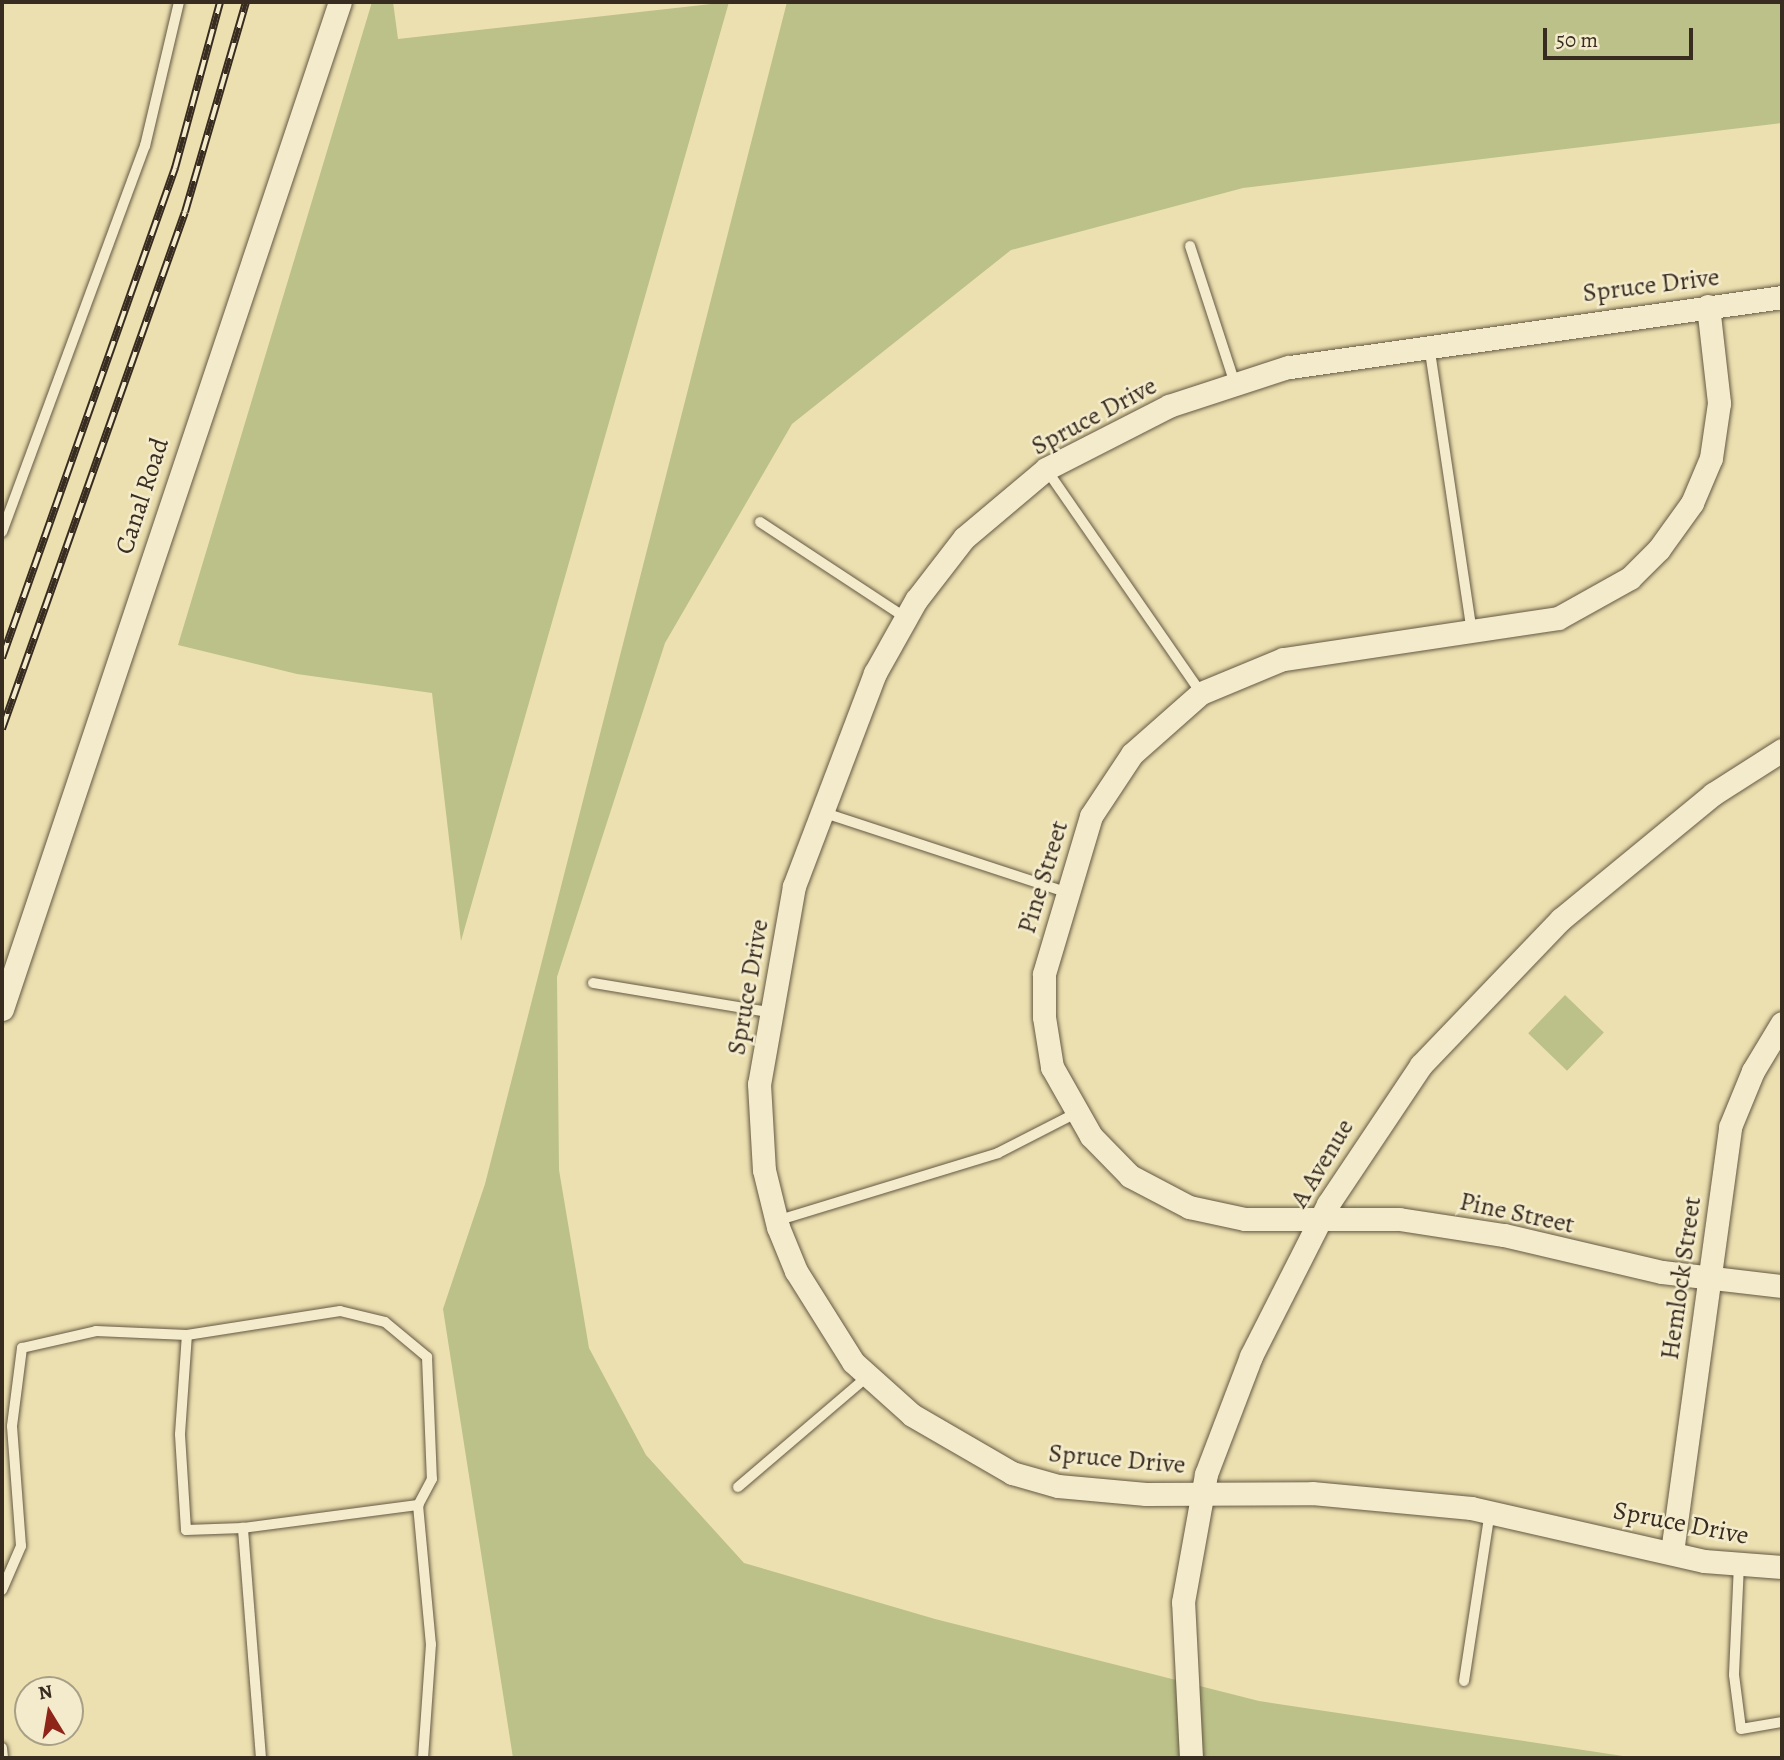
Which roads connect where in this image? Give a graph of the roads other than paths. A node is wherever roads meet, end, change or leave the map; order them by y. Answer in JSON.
{"nodes":[{"id":1,"x":178,"y":2,"type":"edge"},
{"id":2,"x":340,"y":2,"type":"edge"},
{"id":3,"x":1189,"y":246,"type":"dead end"},
{"id":4,"x":1782,"y":297,"type":"edge"},
{"id":5,"x":1707,"y":306,"type":"junction"},
{"id":6,"x":1428,"y":342,"type":"junction"},
{"id":7,"x":1235,"y":384,"type":"junction"},
{"id":8,"x":1046,"y":469,"type":"junction"},
{"id":9,"x":760,"y":522,"type":"dead end"},
{"id":10,"x":2,"y":532,"type":"edge"},
{"id":11,"x":906,"y":618,"type":"junction"},
{"id":12,"x":1472,"y":633,"type":"junction"},
{"id":13,"x":1201,"y":693,"type":"junction"},
{"id":14,"x":1782,"y":750,"type":"edge"},
{"id":15,"x":819,"y":811,"type":"junction"},
{"id":16,"x":1066,"y":892,"type":"junction"},
{"id":17,"x":593,"y":983,"type":"dead end"},
{"id":18,"x":2,"y":1009,"type":"edge"},
{"id":19,"x":768,"y":1012,"type":"junction"},
{"id":20,"x":1782,"y":1023,"type":"edge"},
{"id":21,"x":1076,"y":1113,"type":"junction"},
{"id":22,"x":1319,"y":1219,"type":"junction"},
{"id":23,"x":776,"y":1221,"type":"junction"},
{"id":24,"x":1709,"y":1279,"type":"junction"},
{"id":25,"x":1782,"y":1286,"type":"edge"},
{"id":26,"x":187,"y":1335,"type":"junction"},
{"id":27,"x":868,"y":1376,"type":"junction"},
{"id":28,"x":738,"y":1487,"type":"dead end"},
{"id":29,"x":1201,"y":1494,"type":"junction"},
{"id":30,"x":418,"y":1505,"type":"junction"},
{"id":31,"x":1490,"y":1512,"type":"junction"},
{"id":32,"x":243,"y":1528,"type":"junction"},
{"id":33,"x":1672,"y":1552,"type":"junction"},
{"id":34,"x":1739,"y":1564,"type":"junction"},
{"id":35,"x":1782,"y":1567,"type":"edge"},
{"id":36,"x":2,"y":1590,"type":"edge"},
{"id":37,"x":1464,"y":1681,"type":"dead end"},
{"id":38,"x":1782,"y":1723,"type":"edge"},
{"id":39,"x":2,"y":1748,"type":"edge"},
{"id":40,"x":3,"y":1758,"type":"edge"},
{"id":41,"x":261,"y":1758,"type":"edge"},
{"id":42,"x":423,"y":1758,"type":"edge"},
{"id":43,"x":1191,"y":1758,"type":"edge"}],
"edges":[{"from":1,"to":10,"type":"lane"},
{"from":2,"to":18,"type":"street","name":"Canal Road"},
{"from":3,"to":7,"type":"lane"},
{"from":4,"to":5,"type":"street","name":"Spruce Drive"},
{"from":5,"to":6,"type":"street","name":"Spruce Drive"},
{"from":5,"to":12,"type":"street","name":"Pine Street"},
{"from":6,"to":7,"type":"street","name":"Spruce Drive"},
{"from":6,"to":12,"type":"lane"},
{"from":7,"to":8,"type":"street","name":"Spruce Drive"},
{"from":8,"to":11,"type":"street","name":"Spruce Drive"},
{"from":8,"to":13,"type":"lane"},
{"from":9,"to":11,"type":"lane"},
{"from":11,"to":15,"type":"street","name":"Spruce Drive"},
{"from":12,"to":13,"type":"street","name":"Pine Street"},
{"from":13,"to":16,"type":"street","name":"Pine Street"},
{"from":14,"to":22,"type":"street","name":"A Avenue"},
{"from":15,"to":16,"type":"lane"},
{"from":15,"to":19,"type":"street","name":"Spruce Drive"},
{"from":16,"to":21,"type":"street","name":"Pine Street"},
{"from":17,"to":19,"type":"lane"},
{"from":19,"to":23,"type":"street","name":"Spruce Drive"},
{"from":20,"to":24,"type":"street","name":"Hemlock Street"},
{"from":21,"to":22,"type":"street","name":"Pine Street"},
{"from":21,"to":23,"type":"lane"},
{"from":22,"to":24,"type":"street","name":"Pine Street"},
{"from":22,"to":29,"type":"street","name":"A Avenue"},
{"from":23,"to":27,"type":"street","name":"Spruce Drive"},
{"from":24,"to":25,"type":"street","name":"Pine Street"},
{"from":24,"to":33,"type":"street","name":"Hemlock Street"},
{"from":26,"to":30,"type":"lane"},
{"from":26,"to":32,"type":"lane"},
{"from":26,"to":36,"type":"lane"},
{"from":27,"to":28,"type":"lane"},
{"from":27,"to":29,"type":"street","name":"Spruce Drive"},
{"from":29,"to":31,"type":"street","name":"Spruce Drive"},
{"from":29,"to":43,"type":"street","name":"A Avenue"},
{"from":30,"to":32,"type":"lane"},
{"from":30,"to":42,"type":"lane"},
{"from":31,"to":33,"type":"street","name":"Spruce Drive"},
{"from":31,"to":37,"type":"lane"},
{"from":32,"to":41,"type":"lane"},
{"from":33,"to":34,"type":"street","name":"Spruce Drive"},
{"from":34,"to":35,"type":"street","name":"Spruce Drive"},
{"from":34,"to":38,"type":"lane"},
{"from":39,"to":40,"type":"lane"}]}
